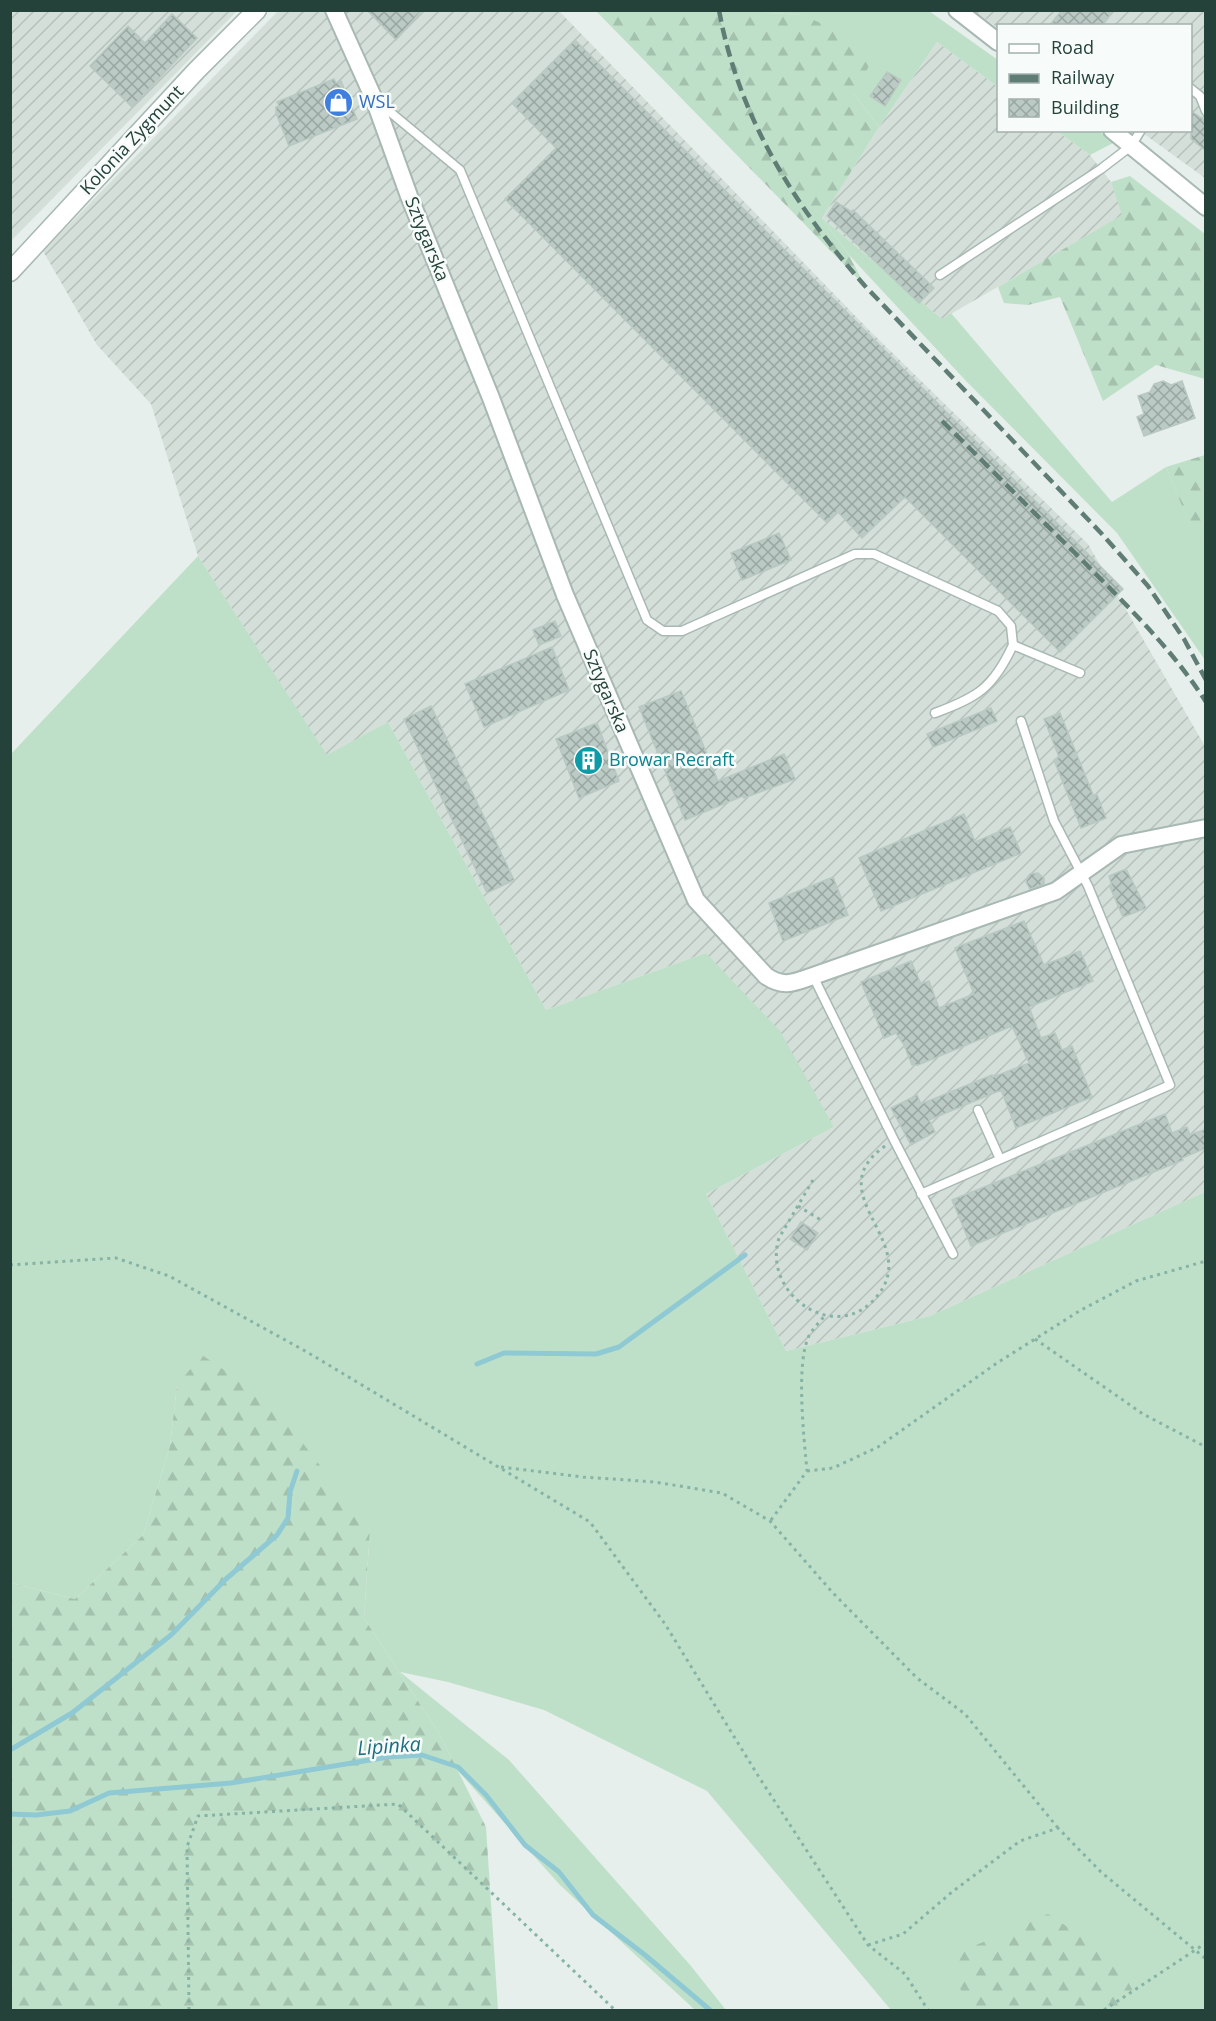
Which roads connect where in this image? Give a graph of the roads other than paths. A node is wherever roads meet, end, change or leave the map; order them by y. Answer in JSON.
{"nodes":[{"id":1,"x":257,"y":10,"type":"edge"},
{"id":2,"x":334,"y":10,"type":"edge"},
{"id":3,"x":957,"y":10,"type":"edge"},
{"id":4,"x":997,"y":40,"type":"edge"},
{"id":5,"x":1192,"y":89,"type":"edge"},
{"id":6,"x":374,"y":99,"type":"junction"},
{"id":7,"x":1206,"y":111,"type":"edge"},
{"id":8,"x":1114,"y":132,"type":"edge"},
{"id":9,"x":1140,"y":132,"type":"edge"},
{"id":10,"x":1131,"y":146,"type":"junction"},
{"id":11,"x":1206,"y":207,"type":"edge"},
{"id":12,"x":10,"y":272,"type":"edge"},
{"id":13,"x":940,"y":274,"type":"dead end"},
{"id":14,"x":1013,"y":645,"type":"junction"},
{"id":15,"x":1080,"y":673,"type":"dead end"},
{"id":16,"x":935,"y":713,"type":"dead end"},
{"id":17,"x":1021,"y":721,"type":"dead end"},
{"id":18,"x":1206,"y":828,"type":"edge"},
{"id":19,"x":1080,"y":872,"type":"junction"},
{"id":20,"x":813,"y":976,"type":"junction"},
{"id":21,"x":978,"y":1110,"type":"dead end"},
{"id":22,"x":1000,"y":1159,"type":"junction"},
{"id":23,"x":921,"y":1194,"type":"junction"},
{"id":24,"x":953,"y":1254,"type":"dead end"}],
"edges":[{"from":1,"to":12,"type":"street","name":"Kolonia Zygmunt"},
{"from":2,"to":6,"type":"street","name":"Sztygarska"},
{"from":3,"to":4,"type":"street"},
{"from":5,"to":7,"type":"lane"},
{"from":6,"to":14,"type":"lane"},
{"from":6,"to":20,"type":"street","name":"Sztygarska"},
{"from":8,"to":10,"type":"street"},
{"from":9,"to":10,"type":"lane"},
{"from":10,"to":11,"type":"street"},
{"from":10,"to":13,"type":"lane"},
{"from":14,"to":15,"type":"lane"},
{"from":14,"to":16,"type":"lane"},
{"from":17,"to":19,"type":"lane"},
{"from":18,"to":19,"type":"street","name":"Sztygarska"},
{"from":19,"to":20,"type":"street","name":"Sztygarska"},
{"from":19,"to":22,"type":"lane"},
{"from":20,"to":23,"type":"lane"},
{"from":21,"to":22,"type":"lane"},
{"from":22,"to":23,"type":"lane"},
{"from":23,"to":24,"type":"lane"}]}
